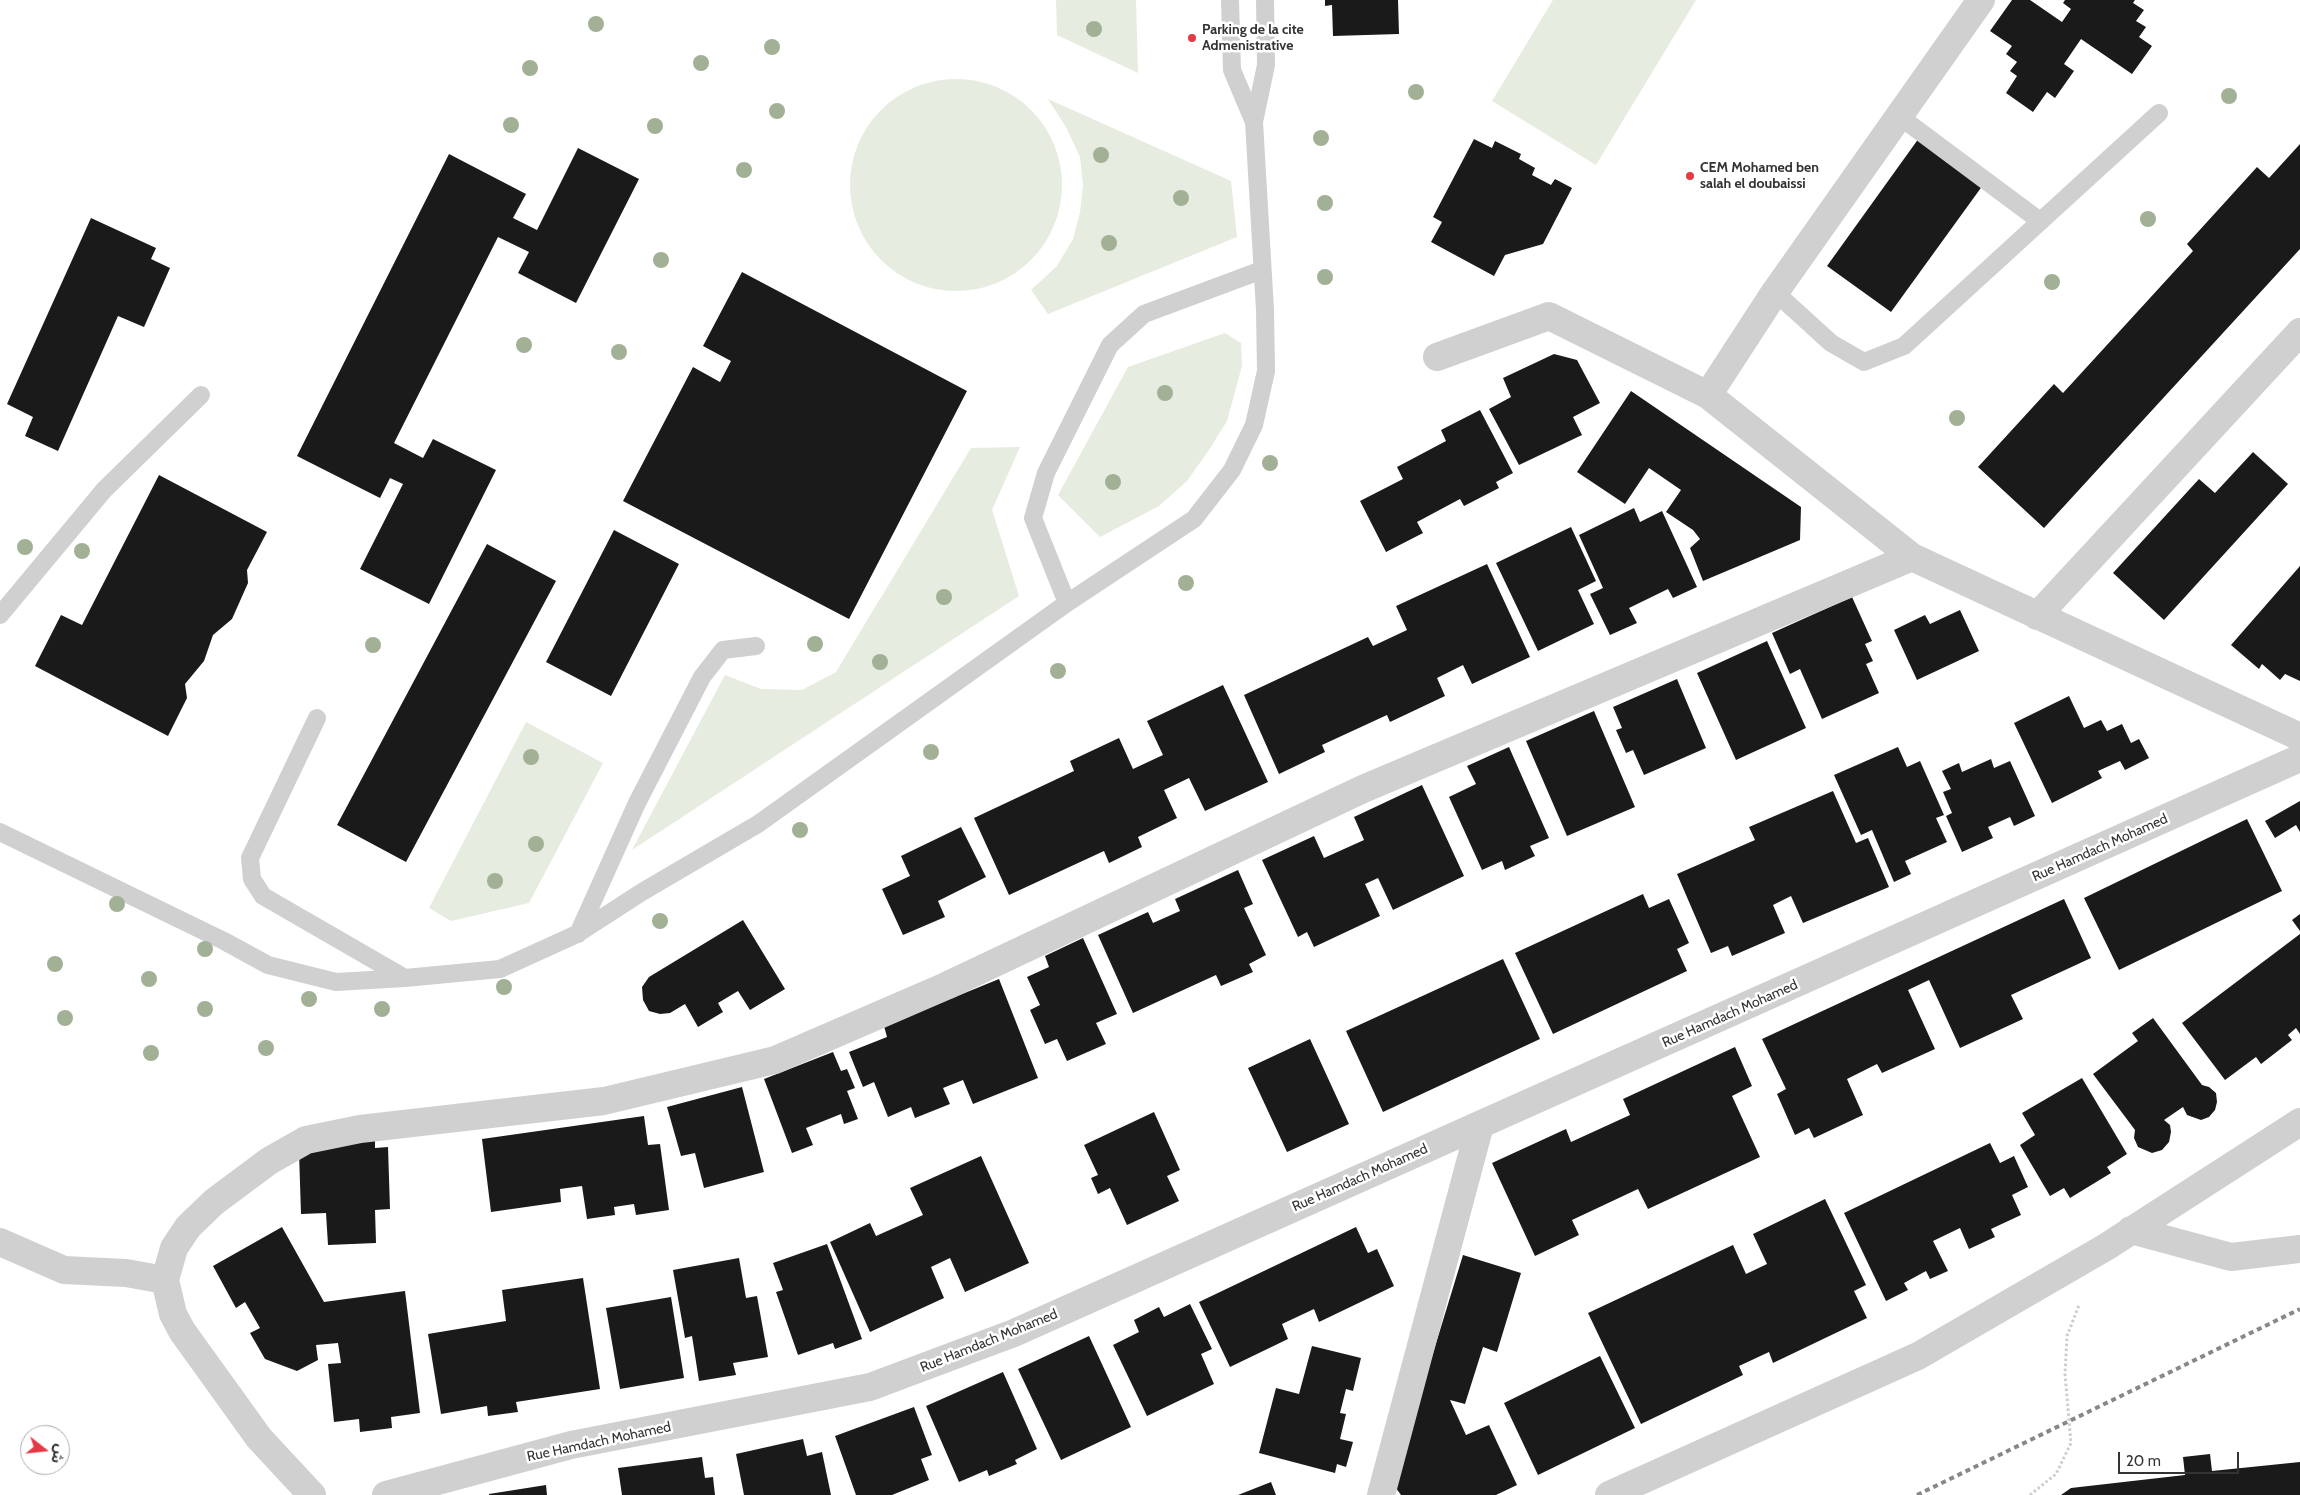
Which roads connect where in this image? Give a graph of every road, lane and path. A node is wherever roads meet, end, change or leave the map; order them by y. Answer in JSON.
{"nodes":[{"id":1,"x":1230,"y":0,"type":"edge"},
{"id":2,"x":1265,"y":0,"type":"edge"},
{"id":3,"x":1981,"y":0,"type":"edge"},
{"id":4,"x":2159,"y":113,"type":"dead end"},
{"id":5,"x":1899,"y":116,"type":"junction"},
{"id":6,"x":1254,"y":122,"type":"junction"},
{"id":7,"x":2040,"y":221,"type":"junction"},
{"id":8,"x":1262,"y":270,"type":"junction"},
{"id":9,"x":1775,"y":292,"type":"junction"},
{"id":10,"x":2300,"y":332,"type":"edge"},
{"id":11,"x":1437,"y":357,"type":"dead end"},
{"id":12,"x":201,"y":395,"type":"dead end"},
{"id":13,"x":1708,"y":395,"type":"junction"},
{"id":14,"x":1912,"y":557,"type":"junction"},
{"id":15,"x":1067,"y":603,"type":"junction"},
{"id":16,"x":0,"y":615,"type":"edge"},
{"id":17,"x":2036,"y":616,"type":"junction"},
{"id":18,"x":756,"y":646,"type":"dead end"},
{"id":19,"x":317,"y":718,"type":"dead end"},
{"id":20,"x":2300,"y":737,"type":"edge"},
{"id":21,"x":2300,"y":758,"type":"edge"},
{"id":22,"x":0,"y":832,"type":"edge"},
{"id":23,"x":577,"y":934,"type":"junction"},
{"id":24,"x":405,"y":978,"type":"junction"},
{"id":25,"x":2300,"y":1122,"type":"edge"},
{"id":26,"x":1480,"y":1125,"type":"junction"},
{"id":27,"x":2131,"y":1230,"type":"junction"},
{"id":28,"x":0,"y":1242,"type":"edge"},
{"id":29,"x":2300,"y":1249,"type":"edge"},
{"id":30,"x":165,"y":1280,"type":"junction"},
{"id":31,"x":2080,"y":1304,"type":"dead end"},
{"id":32,"x":312,"y":1495,"type":"edge"},
{"id":33,"x":386,"y":1495,"type":"edge"},
{"id":34,"x":1381,"y":1495,"type":"edge"},
{"id":35,"x":1609,"y":1495,"type":"edge"},
{"id":36,"x":2030,"y":1495,"type":"edge"}],
"edges":[{"from":1,"to":6,"type":"lane"},
{"from":2,"to":6,"type":"lane"},
{"from":3,"to":5,"type":"street"},
{"from":4,"to":7,"type":"lane"},
{"from":5,"to":7,"type":"lane"},
{"from":5,"to":9,"type":"street"},
{"from":6,"to":8,"type":"lane"},
{"from":7,"to":9,"type":"lane"},
{"from":8,"to":15,"type":"lane"},
{"from":8,"to":15,"type":"lane"},
{"from":9,"to":13,"type":"street"},
{"from":10,"to":17,"type":"street"},
{"from":11,"to":13,"type":"street"},
{"from":12,"to":16,"type":"lane"},
{"from":13,"to":14,"type":"street"},
{"from":14,"to":17,"type":"street"},
{"from":14,"to":30,"type":"street"},
{"from":15,"to":23,"type":"lane"},
{"from":17,"to":20,"type":"street"},
{"from":18,"to":23,"type":"lane"},
{"from":19,"to":24,"type":"lane"},
{"from":21,"to":26,"type":"street","name":"Rue Hamdach Mohamed"},
{"from":22,"to":24,"type":"lane"},
{"from":23,"to":24,"type":"lane"},
{"from":25,"to":27,"type":"street"},
{"from":26,"to":33,"type":"street","name":"Rue Hamdach Mohamed"},
{"from":26,"to":34,"type":"street"},
{"from":27,"to":29,"type":"street"},
{"from":27,"to":35,"type":"street"},
{"from":28,"to":30,"type":"street"},
{"from":30,"to":32,"type":"street"},
{"from":31,"to":36,"type":"path"}]}
